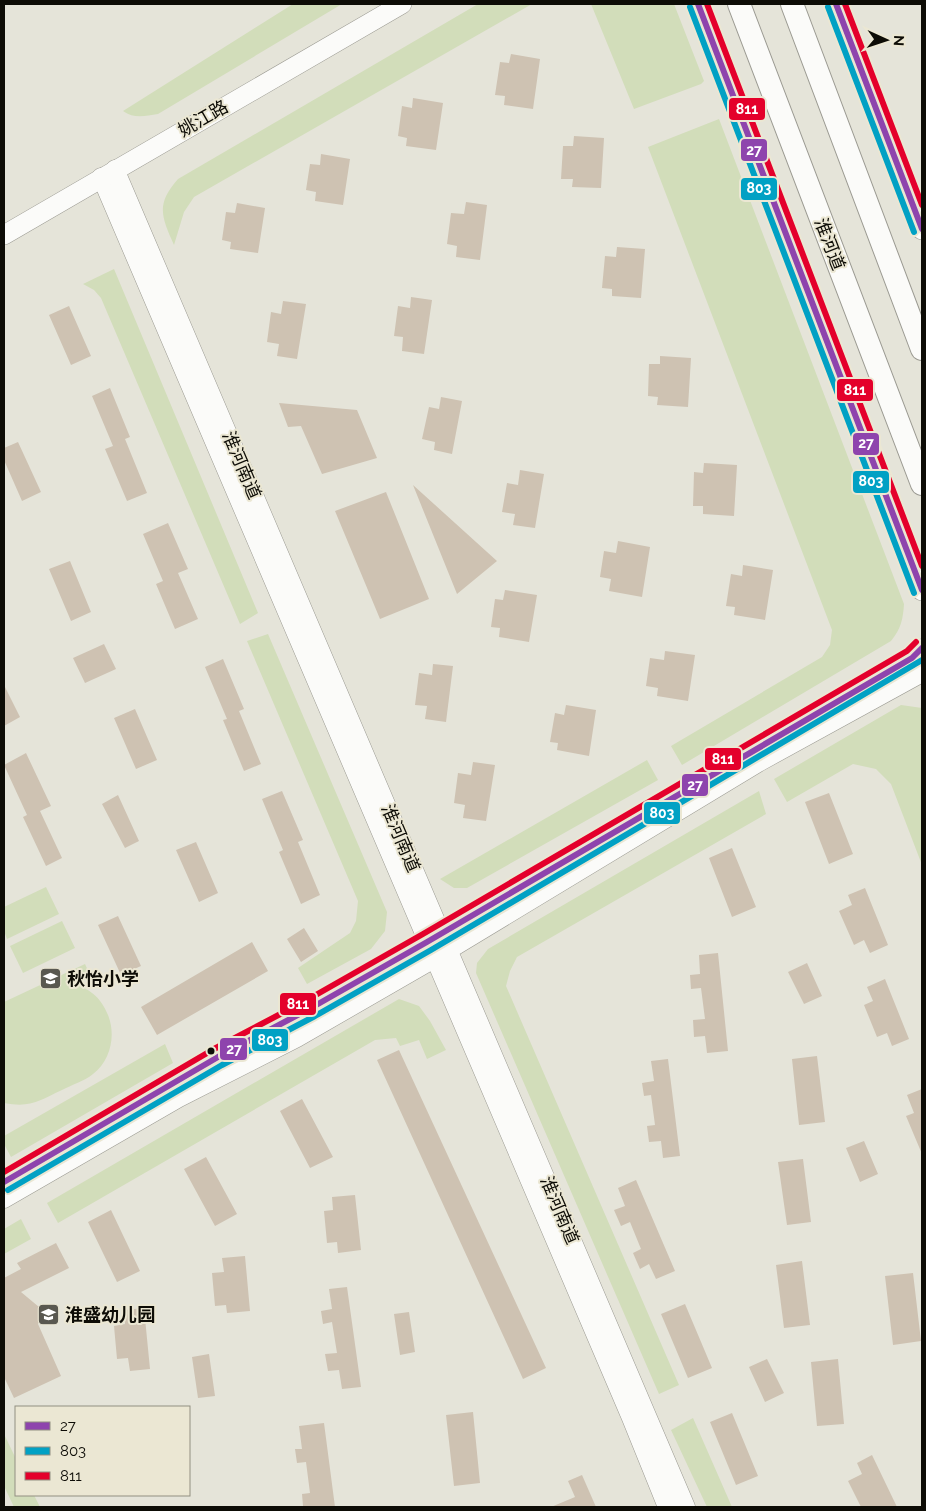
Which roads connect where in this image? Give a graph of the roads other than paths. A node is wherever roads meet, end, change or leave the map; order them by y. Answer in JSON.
{"nodes":[{"id":1,"x":402,"y":4,"type":"edge"},
{"id":2,"x":698,"y":4,"type":"edge"},
{"id":3,"x":739,"y":4,"type":"edge"},
{"id":4,"x":792,"y":4,"type":"edge"},
{"id":5,"x":836,"y":4,"type":"edge"},
{"id":6,"x":108,"y":173,"type":"junction"},
{"id":7,"x":922,"y":229,"type":"edge"},
{"id":8,"x":4,"y":235,"type":"edge"},
{"id":9,"x":922,"y":348,"type":"edge"},
{"id":10,"x":922,"y":484,"type":"edge"},
{"id":11,"x":922,"y":590,"type":"edge"},
{"id":12,"x":922,"y":648,"type":"edge"},
{"id":13,"x":922,"y":672,"type":"edge"},
{"id":14,"x":434,"y":938,"type":"junction"},
{"id":15,"x":441,"y":954,"type":"junction"},
{"id":16,"x":4,"y":1182,"type":"edge"},
{"id":17,"x":4,"y":1199,"type":"edge"},
{"id":18,"x":667,"y":1507,"type":"edge"},
{"id":19,"x":686,"y":1507,"type":"edge"}],
"edges":[{"from":1,"to":6,"type":"main road","name":"姚江路"},
{"from":2,"to":11,"type":"main road"},
{"from":3,"to":10,"type":"highway","name":"淮河道"},
{"from":4,"to":9,"type":"highway"},
{"from":5,"to":7,"type":"main road"},
{"from":6,"to":8,"type":"main road","name":"姚江路"},
{"from":6,"to":14,"type":"street","name":"淮河南道"},
{"from":12,"to":14,"type":"street"},
{"from":13,"to":15,"type":"street"},
{"from":14,"to":15,"type":"street","name":"淮河南道"},
{"from":14,"to":16,"type":"street"},
{"from":15,"to":17,"type":"street"},
{"from":15,"to":18,"type":"street","name":"淮河南道"},
{"from":15,"to":19,"type":"street","name":"淮河南道"}]}
